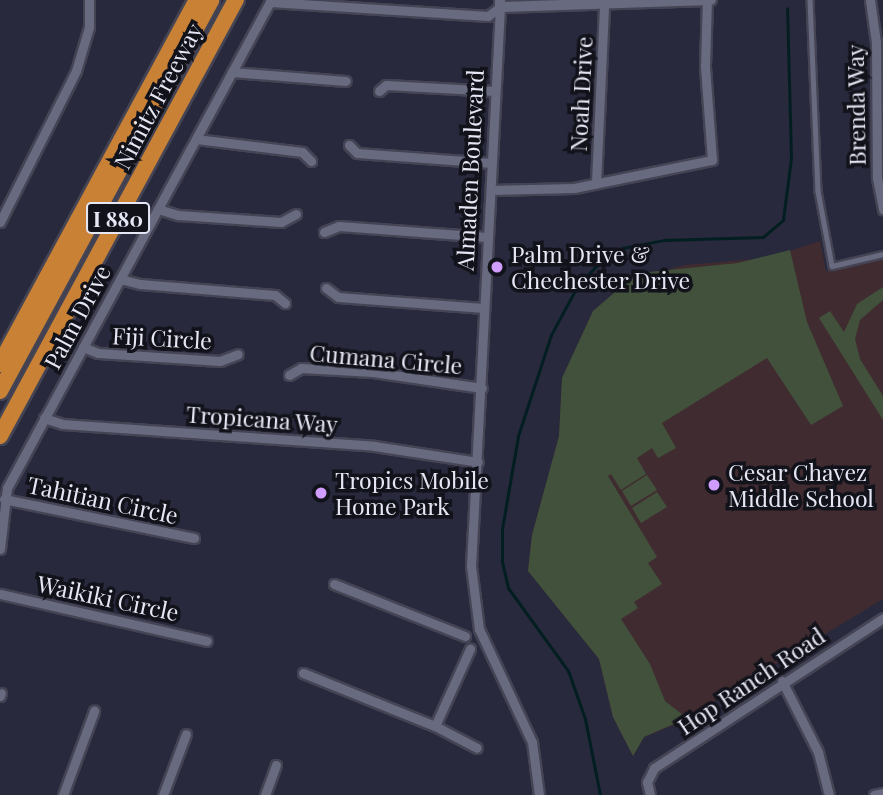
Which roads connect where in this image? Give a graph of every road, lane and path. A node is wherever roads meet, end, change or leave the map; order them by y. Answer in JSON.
{"nodes":[{"id":1,"x":89,"y":0,"type":"edge"},
{"id":2,"x":197,"y":0,"type":"edge"},
{"id":3,"x":211,"y":0,"type":"edge"},
{"id":4,"x":236,"y":0,"type":"edge"},
{"id":5,"x":709,"y":0,"type":"edge"},
{"id":6,"x":810,"y":0,"type":"edge"},
{"id":7,"x":870,"y":0,"type":"edge"},
{"id":8,"x":270,"y":1,"type":"edge"},
{"id":9,"x":500,"y":4,"type":"edge"},
{"id":10,"x":604,"y":6,"type":"junction"},
{"id":11,"x":232,"y":72,"type":"junction"},
{"id":12,"x":346,"y":81,"type":"dead end"},
{"id":13,"x":379,"y":91,"type":"dead end"},
{"id":14,"x":495,"y":91,"type":"junction"},
{"id":15,"x":196,"y":139,"type":"junction"},
{"id":16,"x":349,"y":145,"type":"dead end"},
{"id":17,"x":311,"y":161,"type":"dead end"},
{"id":18,"x":492,"y":163,"type":"junction"},
{"id":19,"x":596,"y":183,"type":"junction"},
{"id":20,"x":491,"y":190,"type":"junction"},
{"id":21,"x":158,"y":209,"type":"junction"},
{"id":22,"x":883,"y":209,"type":"edge"},
{"id":23,"x":296,"y":214,"type":"dead end"},
{"id":24,"x":0,"y":222,"type":"edge"},
{"id":25,"x":324,"y":232,"type":"dead end"},
{"id":26,"x":488,"y":237,"type":"junction"},
{"id":27,"x":883,"y":254,"type":"edge"},
{"id":28,"x":120,"y":279,"type":"junction"},
{"id":29,"x":326,"y":288,"type":"dead end"},
{"id":30,"x":285,"y":303,"type":"dead end"},
{"id":31,"x":484,"y":308,"type":"junction"},
{"id":32,"x":83,"y":347,"type":"junction"},
{"id":33,"x":238,"y":354,"type":"dead end"},
{"id":34,"x":0,"y":364,"type":"edge"},
{"id":35,"x":289,"y":375,"type":"dead end"},
{"id":36,"x":482,"y":388,"type":"junction"},
{"id":37,"x":0,"y":391,"type":"edge"},
{"id":38,"x":44,"y":418,"type":"junction"},
{"id":39,"x":0,"y":436,"type":"edge"},
{"id":40,"x":478,"y":462,"type":"junction"},
{"id":41,"x":4,"y":499,"type":"junction"},
{"id":42,"x":194,"y":538,"type":"dead end"},
{"id":43,"x":0,"y":549,"type":"edge"},
{"id":44,"x":334,"y":584,"type":"dead end"},
{"id":45,"x":0,"y":594,"type":"edge"},
{"id":46,"x":883,"y":618,"type":"edge"},
{"id":47,"x":479,"y":629,"type":"junction"},
{"id":48,"x":465,"y":636,"type":"junction"},
{"id":49,"x":207,"y":641,"type":"dead end"},
{"id":50,"x":486,"y":648,"type":"junction"},
{"id":51,"x":470,"y":649,"type":"junction"},
{"id":52,"x":303,"y":673,"type":"dead end"},
{"id":53,"x":782,"y":681,"type":"junction"},
{"id":54,"x":94,"y":711,"type":"dead end"},
{"id":55,"x":435,"y":726,"type":"junction"},
{"id":56,"x":186,"y":734,"type":"dead end"},
{"id":57,"x":477,"y":748,"type":"dead end"},
{"id":58,"x":276,"y":765,"type":"dead end"},
{"id":59,"x":883,"y":793,"type":"edge"},
{"id":60,"x":63,"y":795,"type":"edge"},
{"id":61,"x":163,"y":795,"type":"edge"},
{"id":62,"x":265,"y":795,"type":"edge"},
{"id":63,"x":539,"y":795,"type":"edge"},
{"id":64,"x":650,"y":795,"type":"edge"},
{"id":65,"x":829,"y":795,"type":"edge"},
{"id":66,"x":874,"y":795,"type":"edge"}],
"edges":[{"from":1,"to":24,"type":"street"},
{"from":2,"to":34,"type":"highway","name":"Nimitz Freeway","number":"I 880"},
{"from":3,"to":37,"type":"highway","number":"I 880"},
{"from":4,"to":39,"type":"highway","name":"Nimitz Freeway","number":"I 880"},
{"from":5,"to":10,"type":"street"},
{"from":5,"to":19,"type":"street"},
{"from":6,"to":27,"type":"lane"},
{"from":7,"to":22,"type":"street","name":"Brenda Way"},
{"from":8,"to":9,"type":"street"},
{"from":8,"to":11,"type":"street","name":"Palm Drive"},
{"from":9,"to":10,"type":"street"},
{"from":9,"to":14,"type":"street","name":"Almaden Boulevard"},
{"from":10,"to":19,"type":"street","name":"Noah Drive"},
{"from":11,"to":12,"type":"street"},
{"from":11,"to":15,"type":"street","name":"Palm Drive"},
{"from":13,"to":14,"type":"street"},
{"from":14,"to":18,"type":"street","name":"Almaden Boulevard"},
{"from":15,"to":17,"type":"street"},
{"from":15,"to":21,"type":"street","name":"Palm Drive"},
{"from":16,"to":18,"type":"street"},
{"from":18,"to":20,"type":"street","name":"Almaden Boulevard"},
{"from":19,"to":20,"type":"street"},
{"from":20,"to":26,"type":"street","name":"Almaden Boulevard"},
{"from":21,"to":23,"type":"street"},
{"from":21,"to":28,"type":"street","name":"Palm Drive"},
{"from":25,"to":26,"type":"street"},
{"from":26,"to":31,"type":"street","name":"Almaden Boulevard"},
{"from":28,"to":30,"type":"street"},
{"from":28,"to":32,"type":"street","name":"Palm Drive"},
{"from":29,"to":31,"type":"street"},
{"from":31,"to":36,"type":"street","name":"Almaden Boulevard"},
{"from":32,"to":33,"type":"street","name":"Fiji Circle"},
{"from":32,"to":38,"type":"street","name":"Palm Drive"},
{"from":35,"to":36,"type":"street","name":"Cumana Circle"},
{"from":36,"to":40,"type":"street"},
{"from":38,"to":40,"type":"street","name":"Tropicana Way"},
{"from":38,"to":41,"type":"street","name":"Palm Drive"},
{"from":40,"to":47,"type":"street"},
{"from":41,"to":42,"type":"street","name":"Tahitian Circle"},
{"from":41,"to":43,"type":"street","name":"Palm Drive"},
{"from":44,"to":48,"type":"street"},
{"from":45,"to":49,"type":"street","name":"Waikiki Circle"},
{"from":46,"to":53,"type":"street","name":"Hop Ranch Road"},
{"from":47,"to":48,"type":"street"},
{"from":47,"to":50,"type":"street"},
{"from":48,"to":51,"type":"street"},
{"from":50,"to":51,"type":"street"},
{"from":50,"to":63,"type":"street"},
{"from":51,"to":55,"type":"street"},
{"from":52,"to":55,"type":"street"},
{"from":53,"to":64,"type":"street","name":"Hop Ranch Road"},
{"from":53,"to":65,"type":"street"},
{"from":54,"to":60,"type":"street"},
{"from":55,"to":57,"type":"street"},
{"from":56,"to":61,"type":"street"},
{"from":58,"to":62,"type":"street"},
{"from":59,"to":66,"type":"street"}]}
